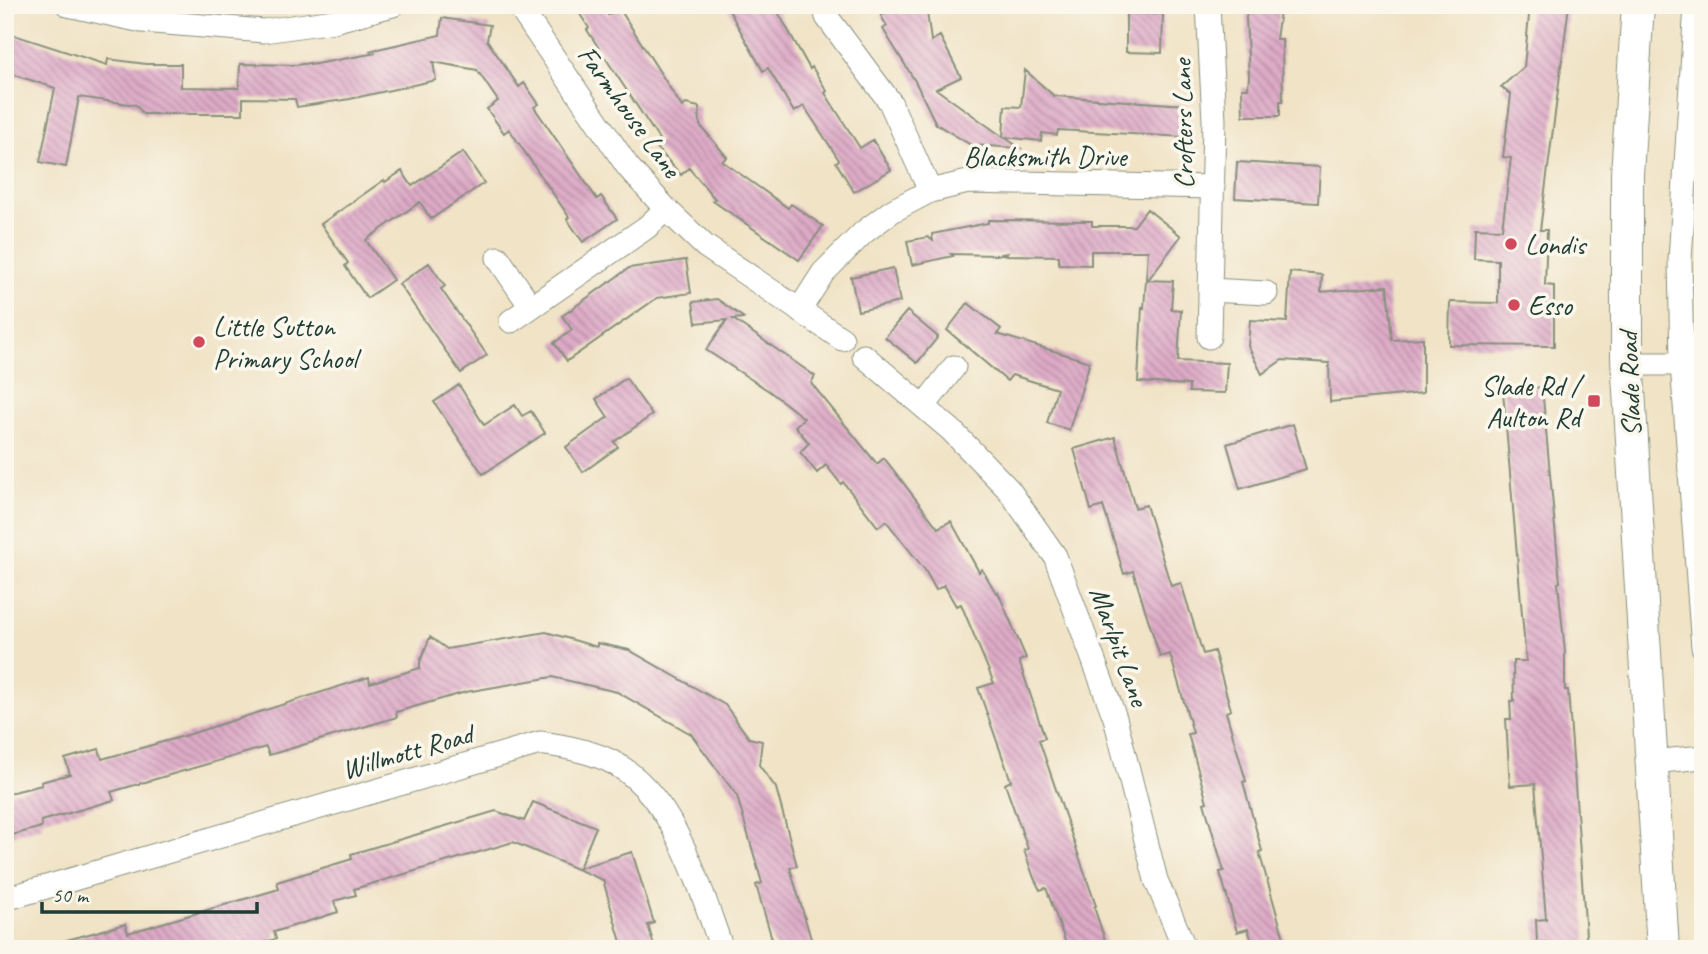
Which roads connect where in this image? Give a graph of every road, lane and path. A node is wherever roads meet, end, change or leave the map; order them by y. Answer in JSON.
{"nodes":[{"id":1,"x":68,"y":5,"type":"edge"},
{"id":2,"x":393,"y":5,"type":"edge"},
{"id":3,"x":518,"y":5,"type":"edge"},
{"id":4,"x":824,"y":5,"type":"edge"},
{"id":5,"x":1208,"y":5,"type":"edge"},
{"id":6,"x":1638,"y":5,"type":"edge"},
{"id":7,"x":1696,"y":5,"type":"edge"},
{"id":8,"x":1213,"y":187,"type":"junction"},
{"id":9,"x":930,"y":191,"type":"junction"},
{"id":10,"x":666,"y":209,"type":"junction"},
{"id":11,"x":498,"y":258,"type":"dead end"},
{"id":12,"x":1210,"y":290,"type":"junction"},
{"id":13,"x":1266,"y":293,"type":"dead end"},
{"id":14,"x":531,"y":307,"type":"junction"},
{"id":15,"x":800,"y":309,"type":"junction"},
{"id":16,"x":511,"y":321,"type":"dead end"},
{"id":17,"x":1209,"y":337,"type":"dead end"},
{"id":18,"x":842,"y":339,"type":"dead end"},
{"id":19,"x":864,"y":356,"type":"dead end"},
{"id":20,"x":1627,"y":364,"type":"junction"},
{"id":21,"x":1682,"y":364,"type":"junction"},
{"id":22,"x":954,"y":367,"type":"dead end"},
{"id":23,"x":924,"y":406,"type":"junction"},
{"id":24,"x":1699,"y":551,"type":"edge"},
{"id":25,"x":1703,"y":647,"type":"edge"},
{"id":26,"x":1703,"y":757,"type":"edge"},
{"id":27,"x":1652,"y":762,"type":"junction"},
{"id":28,"x":5,"y":899,"type":"edge"},
{"id":29,"x":722,"y":949,"type":"edge"},
{"id":30,"x":1185,"y":949,"type":"edge"},
{"id":31,"x":1663,"y":949,"type":"edge"}],
"edges":[{"from":1,"to":2,"type":"street"},
{"from":3,"to":10,"type":"street","name":"Farmhouse Lane"},
{"from":4,"to":9,"type":"street"},
{"from":5,"to":8,"type":"street","name":"Crofters Lane"},
{"from":6,"to":20,"type":"main road","name":"Slade Road"},
{"from":7,"to":21,"type":"street","name":"Slade Road"},
{"from":8,"to":9,"type":"street","name":"Blacksmith Drive"},
{"from":8,"to":12,"type":"street","name":"Crofters Lane"},
{"from":9,"to":15,"type":"street","name":"Blacksmith Drive"},
{"from":10,"to":14,"type":"street"},
{"from":10,"to":15,"type":"street","name":"Farmhouse Lane"},
{"from":11,"to":14,"type":"street"},
{"from":12,"to":13,"type":"street"},
{"from":12,"to":17,"type":"street","name":"Crofters Lane"},
{"from":14,"to":16,"type":"street"},
{"from":15,"to":18,"type":"street","name":"Farmhouse Lane"},
{"from":19,"to":23,"type":"street","name":"Marlpit Lane"},
{"from":20,"to":21,"type":"street"},
{"from":20,"to":27,"type":"main road","name":"Slade Road"},
{"from":21,"to":24,"type":"street","name":"Slade Road"},
{"from":22,"to":23,"type":"street"},
{"from":23,"to":30,"type":"street","name":"Marlpit Lane"},
{"from":24,"to":25,"type":"street","name":"Slade Road"},
{"from":26,"to":27,"type":"street"},
{"from":27,"to":31,"type":"main road","name":"Slade Road"},
{"from":28,"to":29,"type":"street","name":"Willmott Road"}]}
